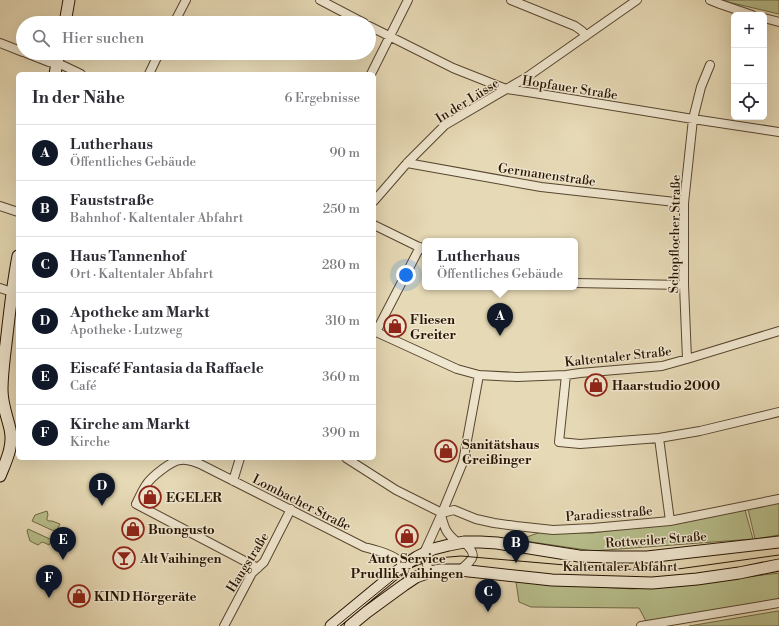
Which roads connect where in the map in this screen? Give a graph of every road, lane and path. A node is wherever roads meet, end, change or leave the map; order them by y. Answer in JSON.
{"nodes":[{"id":1,"x":69,"y":0,"type":"edge"},
{"id":2,"x":186,"y":0,"type":"edge"},
{"id":3,"x":320,"y":0,"type":"edge"},
{"id":4,"x":408,"y":0,"type":"edge"},
{"id":5,"x":511,"y":0,"type":"edge"},
{"id":6,"x":637,"y":0,"type":"edge"},
{"id":7,"x":710,"y":0,"type":"edge"},
{"id":8,"x":743,"y":12,"type":"edge"},
{"id":9,"x":66,"y":16,"type":"edge"},
{"id":10,"x":178,"y":16,"type":"edge"},
{"id":11,"x":351,"y":16,"type":"edge"},
{"id":12,"x":767,"y":19,"type":"edge"},
{"id":13,"x":779,"y":22,"type":"edge"},
{"id":14,"x":376,"y":30,"type":"edge"},
{"id":15,"x":586,"y":36,"type":"junction"},
{"id":16,"x":390,"y":37,"type":"junction"},
{"id":17,"x":0,"y":43,"type":"edge"},
{"id":18,"x":16,"y":49,"type":"edge"},
{"id":19,"x":46,"y":60,"type":"edge"},
{"id":20,"x":156,"y":60,"type":"edge"},
{"id":21,"x":57,"y":64,"type":"edge"},
{"id":22,"x":710,"y":65,"type":"dead end"},
{"id":23,"x":77,"y":72,"type":"edge"},
{"id":24,"x":150,"y":72,"type":"edge"},
{"id":25,"x":371,"y":72,"type":"edge"},
{"id":26,"x":527,"y":77,"type":"junction"},
{"id":27,"x":506,"y":89,"type":"junction"},
{"id":28,"x":534,"y":93,"type":"junction"},
{"id":29,"x":693,"y":119,"type":"junction"},
{"id":30,"x":779,"y":132,"type":"edge"},
{"id":31,"x":407,"y":163,"type":"junction"},
{"id":32,"x":376,"y":199,"type":"edge"},
{"id":33,"x":684,"y":203,"type":"junction"},
{"id":34,"x":0,"y":206,"type":"edge"},
{"id":35,"x":16,"y":211,"type":"edge"},
{"id":36,"x":376,"y":226,"type":"edge"},
{"id":37,"x":422,"y":249,"type":"edge"},
{"id":38,"x":16,"y":268,"type":"edge"},
{"id":39,"x":578,"y":283,"type":"edge"},
{"id":40,"x":684,"y":285,"type":"junction"},
{"id":41,"x":0,"y":288,"type":"edge"},
{"id":42,"x":12,"y":292,"type":"junction"},
{"id":43,"x":376,"y":329,"type":"edge"},
{"id":44,"x":376,"y":331,"type":"edge"},
{"id":45,"x":779,"y":331,"type":"edge"},
{"id":46,"x":688,"y":360,"type":"junction"},
{"id":47,"x":479,"y":375,"type":"junction"},
{"id":48,"x":566,"y":375,"type":"junction"},
{"id":49,"x":1,"y":392,"type":"edge"},
{"id":50,"x":779,"y":412,"type":"edge"},
{"id":51,"x":659,"y":438,"type":"junction"},
{"id":52,"x":239,"y":460,"type":"edge"},
{"id":53,"x":349,"y":460,"type":"edge"},
{"id":54,"x":0,"y":476,"type":"edge"},
{"id":55,"x":233,"y":481,"type":"junction"},
{"id":56,"x":779,"y":499,"type":"edge"},
{"id":57,"x":291,"y":509,"type":"junction"},
{"id":58,"x":441,"y":514,"type":"junction"},
{"id":59,"x":670,"y":521,"type":"junction"},
{"id":60,"x":461,"y":542,"type":"junction"},
{"id":61,"x":779,"y":542,"type":"edge"},
{"id":62,"x":424,"y":553,"type":"junction"},
{"id":63,"x":405,"y":565,"type":"junction"},
{"id":64,"x":779,"y":565,"type":"edge"},
{"id":65,"x":258,"y":568,"type":"junction"},
{"id":66,"x":460,"y":570,"type":"junction"},
{"id":67,"x":430,"y":572,"type":"junction"},
{"id":68,"x":779,"y":603,"type":"edge"},
{"id":69,"x":224,"y":626,"type":"edge"},
{"id":70,"x":331,"y":626,"type":"edge"},
{"id":71,"x":350,"y":626,"type":"edge"},
{"id":72,"x":641,"y":626,"type":"edge"}],
"edges":[{"from":1,"to":9,"type":"main road"},
{"from":2,"to":10,"type":"street"},
{"from":3,"to":11,"type":"street"},
{"from":4,"to":16,"type":"street"},
{"from":5,"to":15,"type":"street"},
{"from":6,"to":15,"type":"street","name":"In der Lüsse"},
{"from":7,"to":8,"type":"street"},
{"from":12,"to":13,"type":"street"},
{"from":14,"to":16,"type":"street","name":"Hopfauer Straße"},
{"from":15,"to":26,"type":"street","name":"In der Lüsse"},
{"from":16,"to":25,"type":"street"},
{"from":16,"to":27,"type":"street","name":"Hopfauer Straße"},
{"from":17,"to":18,"type":"street"},
{"from":19,"to":21,"type":"street"},
{"from":20,"to":24,"type":"street"},
{"from":21,"to":23,"type":"street"},
{"from":22,"to":29,"type":"street","name":"Schopflocher Straße"},
{"from":26,"to":27,"type":"street","name":"In der Lüsse"},
{"from":26,"to":28,"type":"street"},
{"from":27,"to":28,"type":"street","name":"Hopfauer Straße"},
{"from":27,"to":31,"type":"street","name":"In der Lüsse"},
{"from":28,"to":29,"type":"street","name":"Hopfauer Straße"},
{"from":29,"to":30,"type":"street","name":"Hopfauer Straße"},
{"from":29,"to":33,"type":"street","name":"Schopflocher Straße"},
{"from":31,"to":32,"type":"street","name":"In der Lüsse"},
{"from":31,"to":33,"type":"street","name":"Germanenstraße"},
{"from":33,"to":40,"type":"street","name":"Schopflocher Straße"},
{"from":34,"to":35,"type":"street"},
{"from":36,"to":37,"type":"street"},
{"from":37,"to":43,"type":"street"},
{"from":38,"to":42,"type":"main road"},
{"from":39,"to":40,"type":"street"},
{"from":40,"to":46,"type":"street","name":"Schopflocher Straße"},
{"from":41,"to":42,"type":"street"},
{"from":42,"to":49,"type":"main road"},
{"from":44,"to":47,"type":"street","name":"Kaltentaler Straße"},
{"from":45,"to":46,"type":"street","name":"Kaltentaler Straße"},
{"from":46,"to":48,"type":"street","name":"Kaltentaler Straße"},
{"from":47,"to":48,"type":"street","name":"Kaltentaler Straße"},
{"from":47,"to":58,"type":"street"},
{"from":48,"to":51,"type":"street"},
{"from":49,"to":54,"type":"main road"},
{"from":50,"to":51,"type":"street"},
{"from":51,"to":59,"type":"street"},
{"from":52,"to":55,"type":"street"},
{"from":53,"to":58,"type":"street"},
{"from":55,"to":57,"type":"street","name":"Lombacher Straße"},
{"from":55,"to":65,"type":"street","name":"Lombacher Straße"},
{"from":56,"to":59,"type":"street","name":"Paradiesstraße"},
{"from":57,"to":63,"type":"street","name":"Lombacher Straße"},
{"from":57,"to":65,"type":"street","name":"Haugstraße"},
{"from":58,"to":59,"type":"street","name":"Paradiesstraße"},
{"from":58,"to":60,"type":"street"},
{"from":58,"to":62,"type":"street"},
{"from":60,"to":61,"type":"main road","name":"Rottweiler Straße"},
{"from":60,"to":62,"type":"main road","name":"Rottweiler Straße"},
{"from":60,"to":66,"type":"street"},
{"from":62,"to":63,"type":"main road","name":"Rottweiler Straße"},
{"from":62,"to":67,"type":"street"},
{"from":63,"to":70,"type":"main road","name":"Rottweiler Straße"},
{"from":64,"to":66,"type":"main road","name":"Kaltentaler Abfahrt"},
{"from":65,"to":69,"type":"street","name":"Haugstraße"},
{"from":66,"to":67,"type":"main road"},
{"from":67,"to":71,"type":"main road"},
{"from":68,"to":72,"type":"street"}]}
